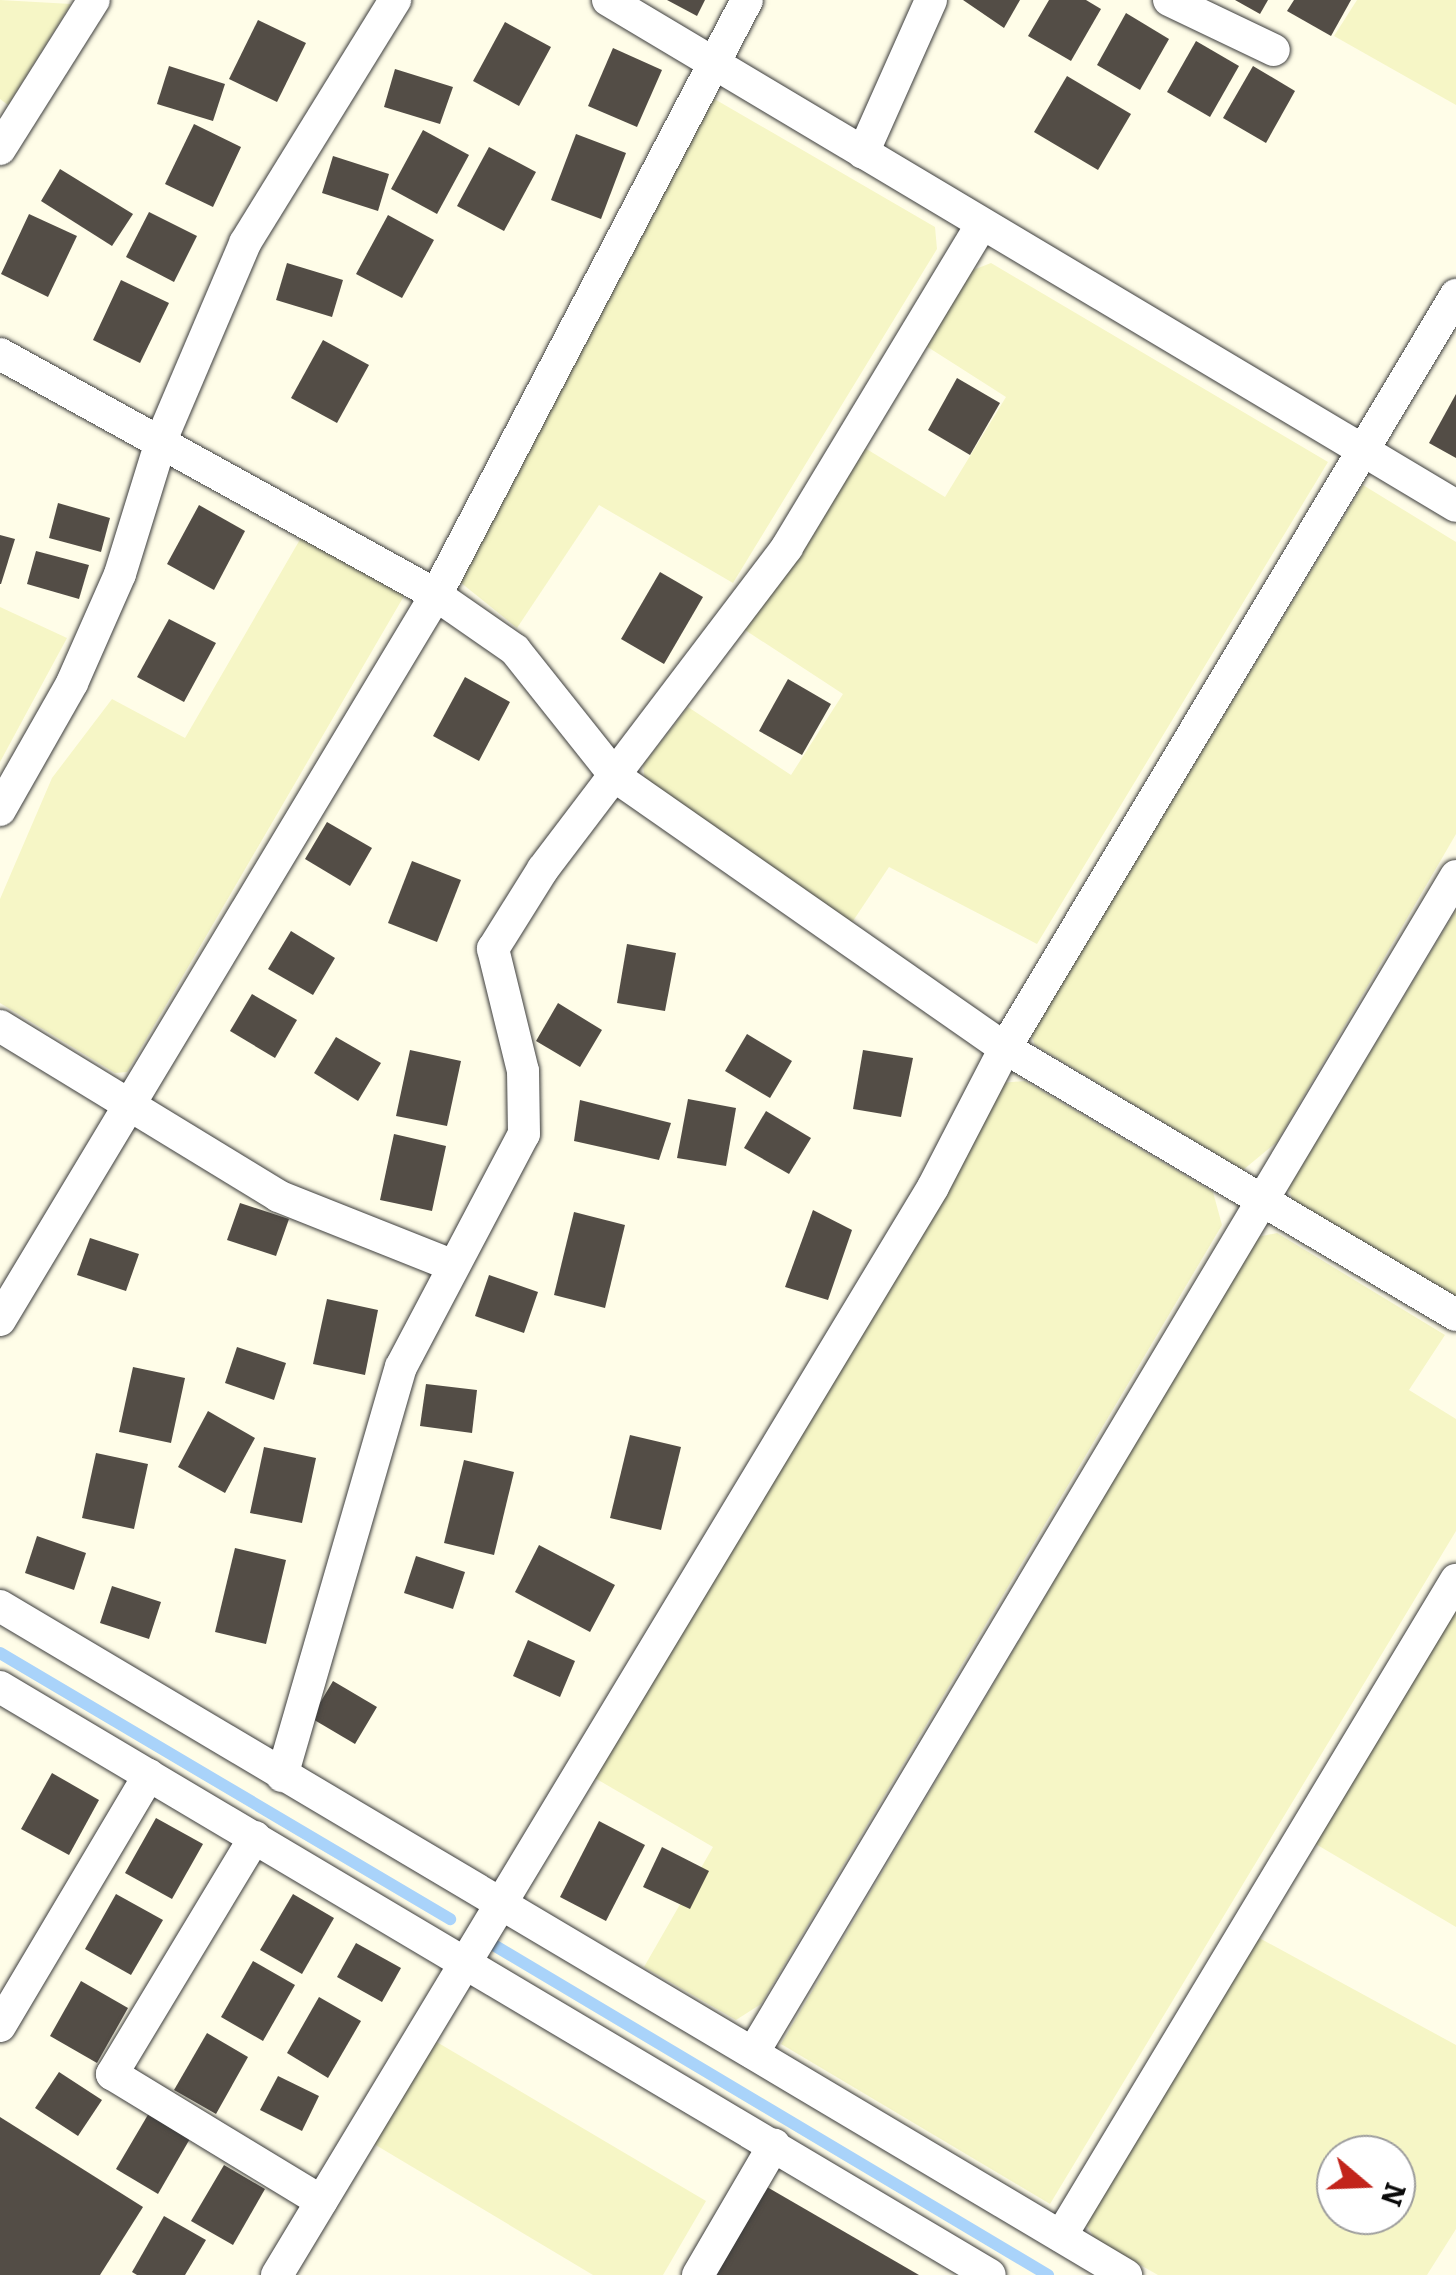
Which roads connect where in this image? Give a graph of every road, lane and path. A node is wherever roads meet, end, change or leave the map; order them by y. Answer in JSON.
{"nodes":[{"id":1,"x":94,"y":0,"type":"edge"},
{"id":2,"x":395,"y":0,"type":"edge"},
{"id":3,"x":608,"y":0,"type":"edge"},
{"id":4,"x":747,"y":0,"type":"edge"},
{"id":5,"x":931,"y":0,"type":"edge"},
{"id":6,"x":1170,"y":0,"type":"edge"},
{"id":7,"x":1274,"y":50,"type":"dead end"},
{"id":8,"x":716,"y":64,"type":"junction"},
{"id":9,"x":0,"y":149,"type":"edge"},
{"id":10,"x":862,"y":152,"type":"junction"},
{"id":11,"x":982,"y":224,"type":"junction"},
{"id":12,"x":1456,"y":295,"type":"edge"},
{"id":13,"x":0,"y":354,"type":"edge"},
{"id":14,"x":162,"y":438,"type":"junction"},
{"id":15,"x":1364,"y":450,"type":"junction"},
{"id":16,"x":1456,"y":506,"type":"edge"},
{"id":17,"x":436,"y":596,"type":"junction"},
{"id":18,"x":616,"y":778,"type":"junction"},
{"id":19,"x":0,"y":810,"type":"edge"},
{"id":20,"x":1456,"y":876,"type":"edge"},
{"id":21,"x":0,"y":1026,"type":"edge"},
{"id":22,"x":1005,"y":1048,"type":"junction"},
{"id":23,"x":131,"y":1102,"type":"junction"},
{"id":24,"x":1264,"y":1199,"type":"junction"},
{"id":25,"x":454,"y":1266,"type":"junction"},
{"id":26,"x":1456,"y":1315,"type":"edge"},
{"id":27,"x":0,"y":1320,"type":"edge"},
{"id":28,"x":1456,"y":1580,"type":"edge"},
{"id":29,"x":0,"y":1606,"type":"edge"},
{"id":30,"x":0,"y":1686,"type":"edge"},
{"id":31,"x":150,"y":1775,"type":"junction"},
{"id":32,"x":282,"y":1776,"type":"junction"},
{"id":33,"x":255,"y":1837,"type":"junction"},
{"id":34,"x":495,"y":1904,"type":"junction"},
{"id":35,"x":462,"y":1960,"type":"junction"},
{"id":36,"x":0,"y":2026,"type":"edge"},
{"id":37,"x":753,"y":2053,"type":"junction"},
{"id":38,"x":774,"y":2145,"type":"junction"},
{"id":39,"x":321,"y":2202,"type":"junction"},
{"id":40,"x":1061,"y":2236,"type":"junction"},
{"id":41,"x":278,"y":2275,"type":"edge"},
{"id":42,"x":698,"y":2275,"type":"edge"},
{"id":43,"x":990,"y":2275,"type":"edge"},
{"id":44,"x":1126,"y":2275,"type":"edge"}],
"edges":[{"from":1,"to":9,"type":"street"},
{"from":2,"to":14,"type":"street"},
{"from":3,"to":8,"type":"street"},
{"from":4,"to":8,"type":"street"},
{"from":5,"to":10,"type":"street"},
{"from":6,"to":7,"type":"street"},
{"from":8,"to":10,"type":"street"},
{"from":8,"to":17,"type":"street"},
{"from":10,"to":11,"type":"street"},
{"from":11,"to":15,"type":"street"},
{"from":11,"to":18,"type":"street"},
{"from":12,"to":15,"type":"street"},
{"from":13,"to":14,"type":"street"},
{"from":14,"to":17,"type":"street"},
{"from":14,"to":19,"type":"street"},
{"from":15,"to":16,"type":"street"},
{"from":15,"to":22,"type":"street"},
{"from":17,"to":18,"type":"street"},
{"from":17,"to":23,"type":"street"},
{"from":18,"to":22,"type":"street"},
{"from":18,"to":25,"type":"street"},
{"from":20,"to":24,"type":"street"},
{"from":21,"to":23,"type":"street"},
{"from":22,"to":24,"type":"street"},
{"from":22,"to":34,"type":"street"},
{"from":23,"to":25,"type":"street"},
{"from":23,"to":27,"type":"street"},
{"from":24,"to":26,"type":"street"},
{"from":24,"to":37,"type":"street"},
{"from":25,"to":32,"type":"street"},
{"from":28,"to":40,"type":"street"},
{"from":29,"to":32,"type":"street"},
{"from":30,"to":31,"type":"street"},
{"from":31,"to":33,"type":"street"},
{"from":31,"to":36,"type":"street"},
{"from":32,"to":34,"type":"street"},
{"from":33,"to":35,"type":"street"},
{"from":33,"to":39,"type":"street"},
{"from":34,"to":35,"type":"street"},
{"from":34,"to":37,"type":"street"},
{"from":35,"to":38,"type":"street"},
{"from":35,"to":39,"type":"street"},
{"from":37,"to":40,"type":"street"},
{"from":38,"to":42,"type":"street"},
{"from":38,"to":43,"type":"street"},
{"from":39,"to":41,"type":"street"},
{"from":40,"to":44,"type":"street"}]}
